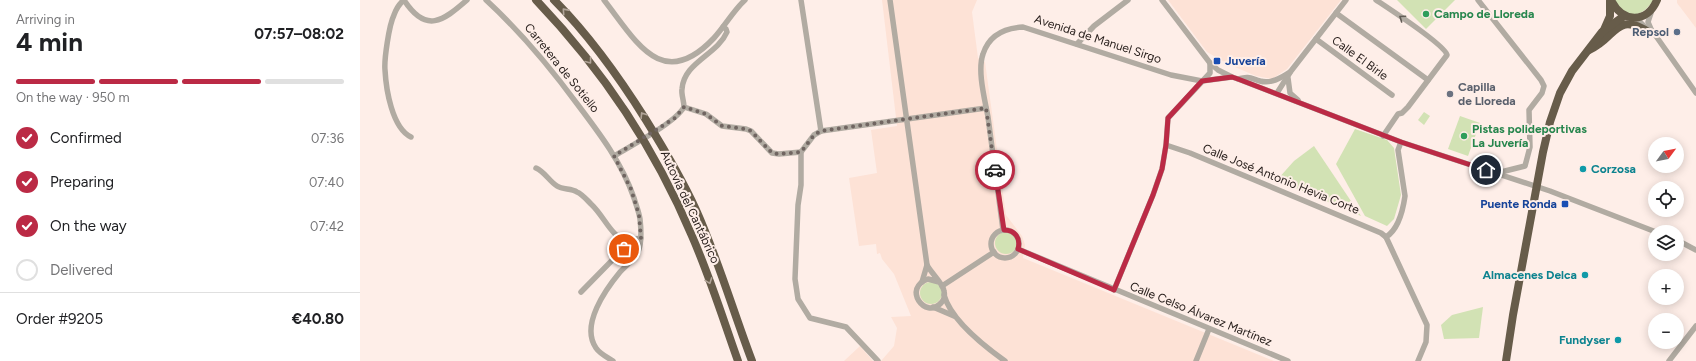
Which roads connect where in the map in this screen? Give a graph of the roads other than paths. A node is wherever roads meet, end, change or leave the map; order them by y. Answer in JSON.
{"nodes":[{"id":1,"x":404,"y":0,"type":"edge"},
{"id":2,"x":467,"y":0,"type":"edge"},
{"id":3,"x":486,"y":0,"type":"edge"},
{"id":4,"x":536,"y":0,"type":"edge"},
{"id":5,"x":554,"y":0,"type":"edge"},
{"id":6,"x":604,"y":0,"type":"edge"},
{"id":7,"x":745,"y":0,"type":"edge"},
{"id":8,"x":801,"y":0,"type":"edge"},
{"id":9,"x":890,"y":0,"type":"edge"},
{"id":10,"x":1128,"y":0,"type":"edge"},
{"id":11,"x":1162,"y":0,"type":"edge"},
{"id":12,"x":1346,"y":0,"type":"edge"},
{"id":13,"x":1376,"y":0,"type":"edge"},
{"id":14,"x":1478,"y":0,"type":"edge"},
{"id":15,"x":1611,"y":0,"type":"edge"},
{"id":16,"x":1657,"y":0,"type":"edge"},
{"id":17,"x":1654,"y":8,"type":"junction"},
{"id":18,"x":1336,"y":13,"type":"junction"},
{"id":19,"x":1624,"y":16,"type":"junction"},
{"id":20,"x":1636,"y":18,"type":"junction"},
{"id":21,"x":723,"y":27,"type":"junction"},
{"id":22,"x":1602,"y":32,"type":"junction"},
{"id":23,"x":1653,"y":35,"type":"junction"},
{"id":24,"x":1316,"y":39,"type":"junction"},
{"id":25,"x":1077,"y":44,"type":"junction"},
{"id":26,"x":1587,"y":51,"type":"junction"},
{"id":27,"x":1210,"y":63,"type":"junction"},
{"id":28,"x":1291,"y":71,"type":"junction"},
{"id":29,"x":1288,"y":77,"type":"junction"},
{"id":30,"x":1235,"y":78,"type":"junction"},
{"id":31,"x":1428,"y":80,"type":"junction"},
{"id":32,"x":1202,"y":81,"type":"junction"},
{"id":33,"x":1276,"y":93,"type":"junction"},
{"id":34,"x":1696,"y":93,"type":"edge"},
{"id":35,"x":1392,"y":94,"type":"dead end"},
{"id":36,"x":1301,"y":103,"type":"junction"},
{"id":37,"x":684,"y":107,"type":"junction"},
{"id":38,"x":986,"y":108,"type":"junction"},
{"id":39,"x":907,"y":120,"type":"junction"},
{"id":40,"x":821,"y":131,"type":"junction"},
{"id":41,"x":1383,"y":136,"type":"junction"},
{"id":42,"x":411,"y":137,"type":"dead end"},
{"id":43,"x":1401,"y":142,"type":"junction"},
{"id":44,"x":1166,"y":145,"type":"junction"},
{"id":45,"x":801,"y":152,"type":"junction"},
{"id":46,"x":614,"y":156,"type":"junction"},
{"id":47,"x":536,"y":168,"type":"dead end"},
{"id":48,"x":1496,"y":173,"type":"junction"},
{"id":49,"x":696,"y":210,"type":"junction"},
{"id":50,"x":1648,"y":229,"type":"edge"},
{"id":51,"x":1004,"y":230,"type":"junction"},
{"id":52,"x":1386,"y":237,"type":"junction"},
{"id":53,"x":641,"y":238,"type":"junction"},
{"id":54,"x":629,"y":243,"type":"junction"},
{"id":55,"x":1684,"y":244,"type":"edge"},
{"id":56,"x":1018,"y":249,"type":"junction"},
{"id":57,"x":1696,"y":250,"type":"edge"},
{"id":58,"x":994,"y":252,"type":"junction"},
{"id":59,"x":927,"y":265,"type":"junction"},
{"id":60,"x":922,"y":282,"type":"junction"},
{"id":61,"x":941,"y":284,"type":"junction"},
{"id":62,"x":1114,"y":290,"type":"junction"},
{"id":63,"x":581,"y":292,"type":"dead end"},
{"id":64,"x":944,"y":295,"type":"junction"},
{"id":65,"x":933,"y":307,"type":"junction"},
{"id":66,"x":954,"y":317,"type":"junction"},
{"id":67,"x":1696,"y":326,"type":"edge"},
{"id":68,"x":1209,"y":329,"type":"junction"},
{"id":69,"x":613,"y":361,"type":"edge"},
{"id":70,"x":738,"y":361,"type":"edge"},
{"id":71,"x":752,"y":361,"type":"edge"},
{"id":72,"x":757,"y":361,"type":"edge"},
{"id":73,"x":878,"y":361,"type":"edge"},
{"id":74,"x":1005,"y":361,"type":"edge"},
{"id":75,"x":1196,"y":361,"type":"edge"},
{"id":76,"x":1288,"y":361,"type":"edge"},
{"id":77,"x":1418,"y":361,"type":"edge"},
{"id":78,"x":1506,"y":361,"type":"edge"},
{"id":79,"x":1669,"y":361,"type":"edge"}],
"edges":[{"from":1,"to":2,"type":"street"},
{"from":1,"to":42,"type":"street"},
{"from":3,"to":46,"type":"street","name":"Carretera de Sotiello"},
{"from":4,"to":70,"type":"highway","name":"Autovía del Cantábrico","one_way":true},
{"from":49,"to":5,"type":"highway","name":"Autovía del Cantábrico","one_way":true},
{"from":6,"to":21,"type":"street"},
{"from":7,"to":21,"type":"street"},
{"from":8,"to":40,"type":"street"},
{"from":9,"to":39,"type":"street"},
{"from":10,"to":25,"type":"street"},
{"from":11,"to":27,"type":"street"},
{"from":12,"to":18,"type":"street"},
{"from":31,"to":13,"type":"street","one_way":true},
{"from":14,"to":48,"type":"street"},
{"from":15,"to":19,"type":"highway"},
{"from":15,"to":22,"type":"highway"},
{"from":16,"to":17,"type":"highway"},
{"from":17,"to":20,"type":"highway"},
{"from":17,"to":23,"type":"street"},
{"from":18,"to":24,"type":"street"},
{"from":18,"to":31,"type":"street"},
{"from":19,"to":20,"type":"highway"},
{"from":19,"to":22,"type":"highway"},
{"from":20,"to":23,"type":"street"},
{"from":21,"to":37,"type":"street"},
{"from":22,"to":26,"type":"highway"},
{"from":23,"to":26,"type":"highway"},
{"from":23,"to":34,"type":"street"},
{"from":24,"to":28,"type":"street"},
{"from":24,"to":35,"type":"street","name":"Calle El Birle"},
{"from":25,"to":32,"type":"street","name":"Avenida de Manuel Sirgo"},
{"from":25,"to":38,"type":"street","name":"Avenida de Manuel Sirgo"},
{"from":26,"to":78,"type":"highway"},
{"from":27,"to":30,"type":"street"},
{"from":27,"to":32,"type":"street"},
{"from":28,"to":29,"type":"street"},
{"from":28,"to":30,"type":"street"},
{"from":29,"to":33,"type":"street"},
{"from":29,"to":36,"type":"street"},
{"from":30,"to":32,"type":"street","name":"Avenida de Manuel Sirgo"},
{"from":30,"to":33,"type":"street","name":"Avenida de Manuel Sirgo"},
{"from":31,"to":41,"type":"street"},
{"from":32,"to":44,"type":"street"},
{"from":33,"to":36,"type":"street","name":"Avenida de Manuel Sirgo"},
{"from":36,"to":41,"type":"street","name":"Avenida de Manuel Sirgo"},
{"from":37,"to":45,"type":"street"},
{"from":37,"to":46,"type":"street"},
{"from":38,"to":39,"type":"street"},
{"from":38,"to":51,"type":"street","name":"Avenida de Manuel Sirgo"},
{"from":39,"to":40,"type":"street"},
{"from":39,"to":59,"type":"street"},
{"from":40,"to":45,"type":"street"},
{"from":41,"to":43,"type":"street","name":"Avenida de Manuel Sirgo"},
{"from":43,"to":48,"type":"street","name":"Avenida de Manuel Sirgo"},
{"from":43,"to":52,"type":"street"},
{"from":44,"to":52,"type":"street","name":"Calle José Antonio Hevia Corte"},
{"from":44,"to":62,"type":"street"},
{"from":45,"to":73,"type":"street"},
{"from":46,"to":53,"type":"street","name":"Carretera de Sotiello"},
{"from":47,"to":54,"type":"street"},
{"from":48,"to":50,"type":"street","name":"Avenida de Manuel Sirgo"},
{"from":49,"to":71,"type":"highway","name":"Autovía del Cantábrico"},
{"from":49,"to":72,"type":"highway"},
{"from":51,"to":56,"type":"street"},
{"from":51,"to":58,"type":"street"},
{"from":52,"to":77,"type":"street"},
{"from":53,"to":54,"type":"street"},
{"from":53,"to":69,"type":"street"},
{"from":54,"to":63,"type":"street"},
{"from":55,"to":57,"type":"street"},
{"from":56,"to":58,"type":"street"},
{"from":56,"to":62,"type":"street","name":"Calle Celso Álvarez Martínez"},
{"from":58,"to":61,"type":"street"},
{"from":59,"to":60,"type":"street"},
{"from":59,"to":61,"type":"street"},
{"from":60,"to":61,"type":"street"},
{"from":60,"to":65,"type":"street"},
{"from":61,"to":64,"type":"street"},
{"from":62,"to":68,"type":"street","name":"Calle Celso Álvarez Martínez"},
{"from":64,"to":65,"type":"street"},
{"from":64,"to":66,"type":"street"},
{"from":65,"to":66,"type":"street"},
{"from":66,"to":74,"type":"street"},
{"from":67,"to":79,"type":"street"},
{"from":68,"to":75,"type":"street"},
{"from":68,"to":76,"type":"street","name":"Calle Celso Álvarez Martínez"}]}
